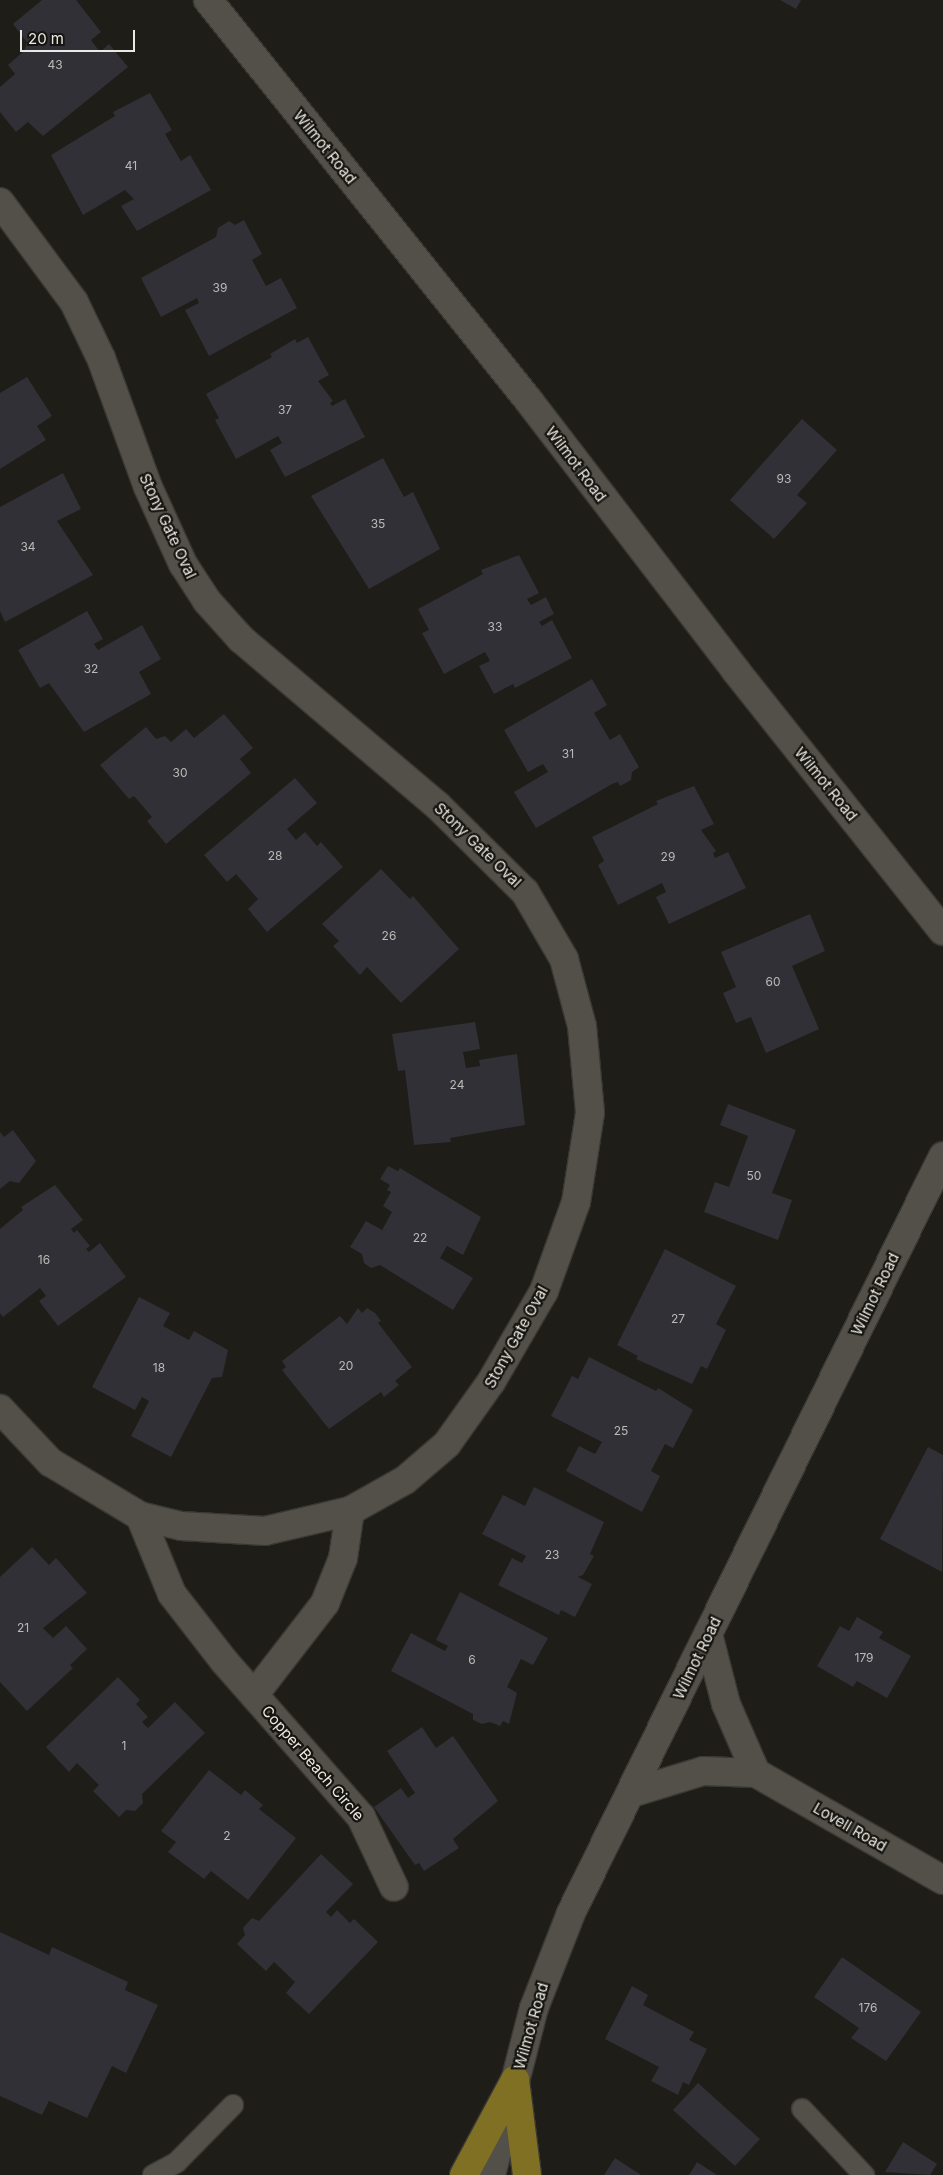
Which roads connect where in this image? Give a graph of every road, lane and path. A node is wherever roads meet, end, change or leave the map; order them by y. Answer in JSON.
{"nodes":[{"id":1,"x":208,"y":0,"type":"edge"},
{"id":2,"x":0,"y":202,"type":"edge"},
{"id":3,"x":943,"y":930,"type":"edge"},
{"id":4,"x":943,"y":1156,"type":"edge"},
{"id":5,"x":0,"y":1409,"type":"edge"},
{"id":6,"x":350,"y":1511,"type":"junction"},
{"id":7,"x":140,"y":1516,"type":"junction"},
{"id":8,"x":708,"y":1634,"type":"junction"},
{"id":9,"x":254,"y":1694,"type":"junction"},
{"id":10,"x":756,"y":1773,"type":"junction"},
{"id":11,"x":631,"y":1793,"type":"junction"},
{"id":12,"x":943,"y":1880,"type":"edge"},
{"id":13,"x":394,"y":1887,"type":"dead end"},
{"id":14,"x":515,"y":2080,"type":"junction"},
{"id":15,"x":233,"y":2105,"type":"dead end"},
{"id":16,"x":802,"y":2109,"type":"dead end"},
{"id":17,"x":153,"y":2175,"type":"edge"},
{"id":18,"x":464,"y":2175,"type":"edge"},
{"id":19,"x":491,"y":2175,"type":"edge"},
{"id":20,"x":527,"y":2175,"type":"edge"},
{"id":21,"x":864,"y":2175,"type":"edge"}],
"edges":[{"from":1,"to":3,"type":"street","name":"Wilmot Road"},
{"from":2,"to":6,"type":"street","name":"Stony Gate Oval"},
{"from":4,"to":8,"type":"street","name":"Wilmot Road"},
{"from":5,"to":7,"type":"street","name":"Stony Gate Oval"},
{"from":6,"to":7,"type":"street","name":"Stony Gate Oval"},
{"from":6,"to":9,"type":"street","name":"Copper Beach Circle"},
{"from":7,"to":9,"type":"street","name":"Copper Beach Circle"},
{"from":8,"to":10,"type":"street"},
{"from":8,"to":11,"type":"street","name":"Wilmot Road"},
{"from":9,"to":13,"type":"street","name":"Copper Beach Circle"},
{"from":10,"to":11,"type":"street","name":"Lovell Road"},
{"from":10,"to":12,"type":"street","name":"Lovell Road"},
{"from":11,"to":14,"type":"street","name":"Wilmot Road"},
{"from":14,"to":18,"type":"main road"},
{"from":14,"to":19,"type":"street","name":"Wilmot Road"},
{"from":14,"to":20,"type":"main road"},
{"from":15,"to":17,"type":"lane"},
{"from":16,"to":21,"type":"lane"}]}
